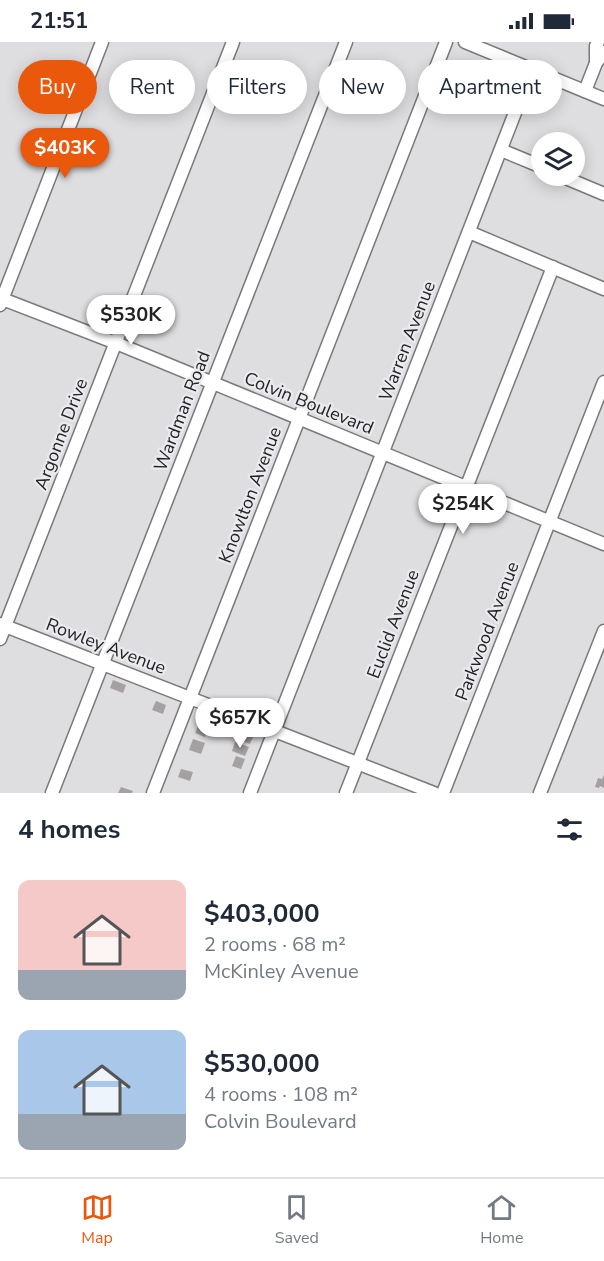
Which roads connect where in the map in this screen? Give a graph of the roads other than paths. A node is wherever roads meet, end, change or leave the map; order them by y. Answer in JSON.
{"nodes":[{"id":1,"x":102,"y":42,"type":"edge"},
{"id":2,"x":233,"y":42,"type":"edge"},
{"id":3,"x":346,"y":42,"type":"edge"},
{"id":4,"x":446,"y":42,"type":"edge"},
{"id":5,"x":465,"y":42,"type":"edge"},
{"id":6,"x":598,"y":42,"type":"edge"},
{"id":7,"x":604,"y":52,"type":"edge"},
{"id":8,"x":510,"y":60,"type":"edge"},
{"id":9,"x":596,"y":63,"type":"junction"},
{"id":10,"x":562,"y":81,"type":"edge"},
{"id":11,"x":585,"y":91,"type":"junction"},
{"id":12,"x":604,"y":99,"type":"edge"},
{"id":13,"x":515,"y":114,"type":"edge"},
{"id":14,"x":501,"y":150,"type":"junction"},
{"id":15,"x":531,"y":163,"type":"edge"},
{"id":16,"x":585,"y":186,"type":"edge"},
{"id":17,"x":604,"y":194,"type":"edge"},
{"id":18,"x":469,"y":232,"type":"junction"},
{"id":19,"x":553,"y":267,"type":"junction"},
{"id":20,"x":604,"y":289,"type":"edge"},
{"id":21,"x":1,"y":300,"type":"edge"},
{"id":22,"x":116,"y":343,"type":"junction"},
{"id":23,"x":604,"y":382,"type":"edge"},
{"id":24,"x":213,"y":383,"type":"junction"},
{"id":25,"x":299,"y":418,"type":"junction"},
{"id":26,"x":383,"y":453,"type":"junction"},
{"id":27,"x":466,"y":487,"type":"junction"},
{"id":28,"x":550,"y":522,"type":"junction"},
{"id":29,"x":604,"y":544,"type":"edge"},
{"id":30,"x":2,"y":625,"type":"edge"},
{"id":31,"x":604,"y":631,"type":"edge"},
{"id":32,"x":0,"y":639,"type":"edge"},
{"id":33,"x":102,"y":664,"type":"junction"},
{"id":34,"x":190,"y":698,"type":"junction"},
{"id":35,"x":274,"y":731,"type":"junction"},
{"id":36,"x":358,"y":763,"type":"junction"},
{"id":37,"x":52,"y":793,"type":"edge"},
{"id":38,"x":153,"y":793,"type":"edge"},
{"id":39,"x":250,"y":793,"type":"edge"},
{"id":40,"x":346,"y":793,"type":"edge"},
{"id":41,"x":434,"y":793,"type":"edge"},
{"id":42,"x":443,"y":793,"type":"edge"},
{"id":43,"x":540,"y":793,"type":"edge"}],
"edges":[{"from":1,"to":21,"type":"street"},
{"from":2,"to":22,"type":"street","name":"Argonne Drive"},
{"from":3,"to":24,"type":"street","name":"Wardman Road"},
{"from":4,"to":25,"type":"street","name":"Knowlton Avenue"},
{"from":5,"to":8,"type":"street"},
{"from":6,"to":9,"type":"street"},
{"from":7,"to":9,"type":"street"},
{"from":9,"to":11,"type":"street"},
{"from":10,"to":11,"type":"street"},
{"from":11,"to":12,"type":"street"},
{"from":13,"to":14,"type":"street","name":"Warren Avenue"},
{"from":14,"to":15,"type":"street"},
{"from":14,"to":18,"type":"street","name":"Warren Avenue"},
{"from":16,"to":17,"type":"street"},
{"from":18,"to":19,"type":"street"},
{"from":18,"to":26,"type":"street","name":"Warren Avenue"},
{"from":19,"to":20,"type":"street"},
{"from":19,"to":27,"type":"street","name":"Euclid Avenue"},
{"from":21,"to":22,"type":"street","name":"Colvin Boulevard"},
{"from":22,"to":24,"type":"street","name":"Colvin Boulevard"},
{"from":22,"to":30,"type":"street","name":"Argonne Drive"},
{"from":23,"to":28,"type":"street","name":"Parkwood Avenue"},
{"from":24,"to":25,"type":"street","name":"Colvin Boulevard"},
{"from":24,"to":33,"type":"street","name":"Wardman Road"},
{"from":25,"to":26,"type":"street","name":"Colvin Boulevard"},
{"from":25,"to":34,"type":"street","name":"Knowlton Avenue"},
{"from":26,"to":27,"type":"street","name":"Colvin Boulevard"},
{"from":26,"to":35,"type":"street","name":"Warren Avenue"},
{"from":27,"to":28,"type":"street","name":"Colvin Boulevard"},
{"from":27,"to":36,"type":"street","name":"Euclid Avenue"},
{"from":28,"to":29,"type":"street","name":"Colvin Boulevard"},
{"from":28,"to":42,"type":"street","name":"Parkwood Avenue"},
{"from":30,"to":32,"type":"street","name":"Argonne Drive"},
{"from":30,"to":33,"type":"street","name":"Rowley Avenue"},
{"from":31,"to":43,"type":"street"},
{"from":33,"to":34,"type":"street","name":"Rowley Avenue"},
{"from":33,"to":37,"type":"street","name":"Wardman Road"},
{"from":34,"to":35,"type":"street","name":"Rowley Avenue"},
{"from":34,"to":38,"type":"street","name":"Knowlton Avenue"},
{"from":35,"to":36,"type":"street","name":"Rowley Avenue"},
{"from":35,"to":39,"type":"street","name":"Warren Avenue"},
{"from":36,"to":40,"type":"street","name":"Euclid Avenue"},
{"from":36,"to":41,"type":"street","name":"Rowley Avenue"}]}
